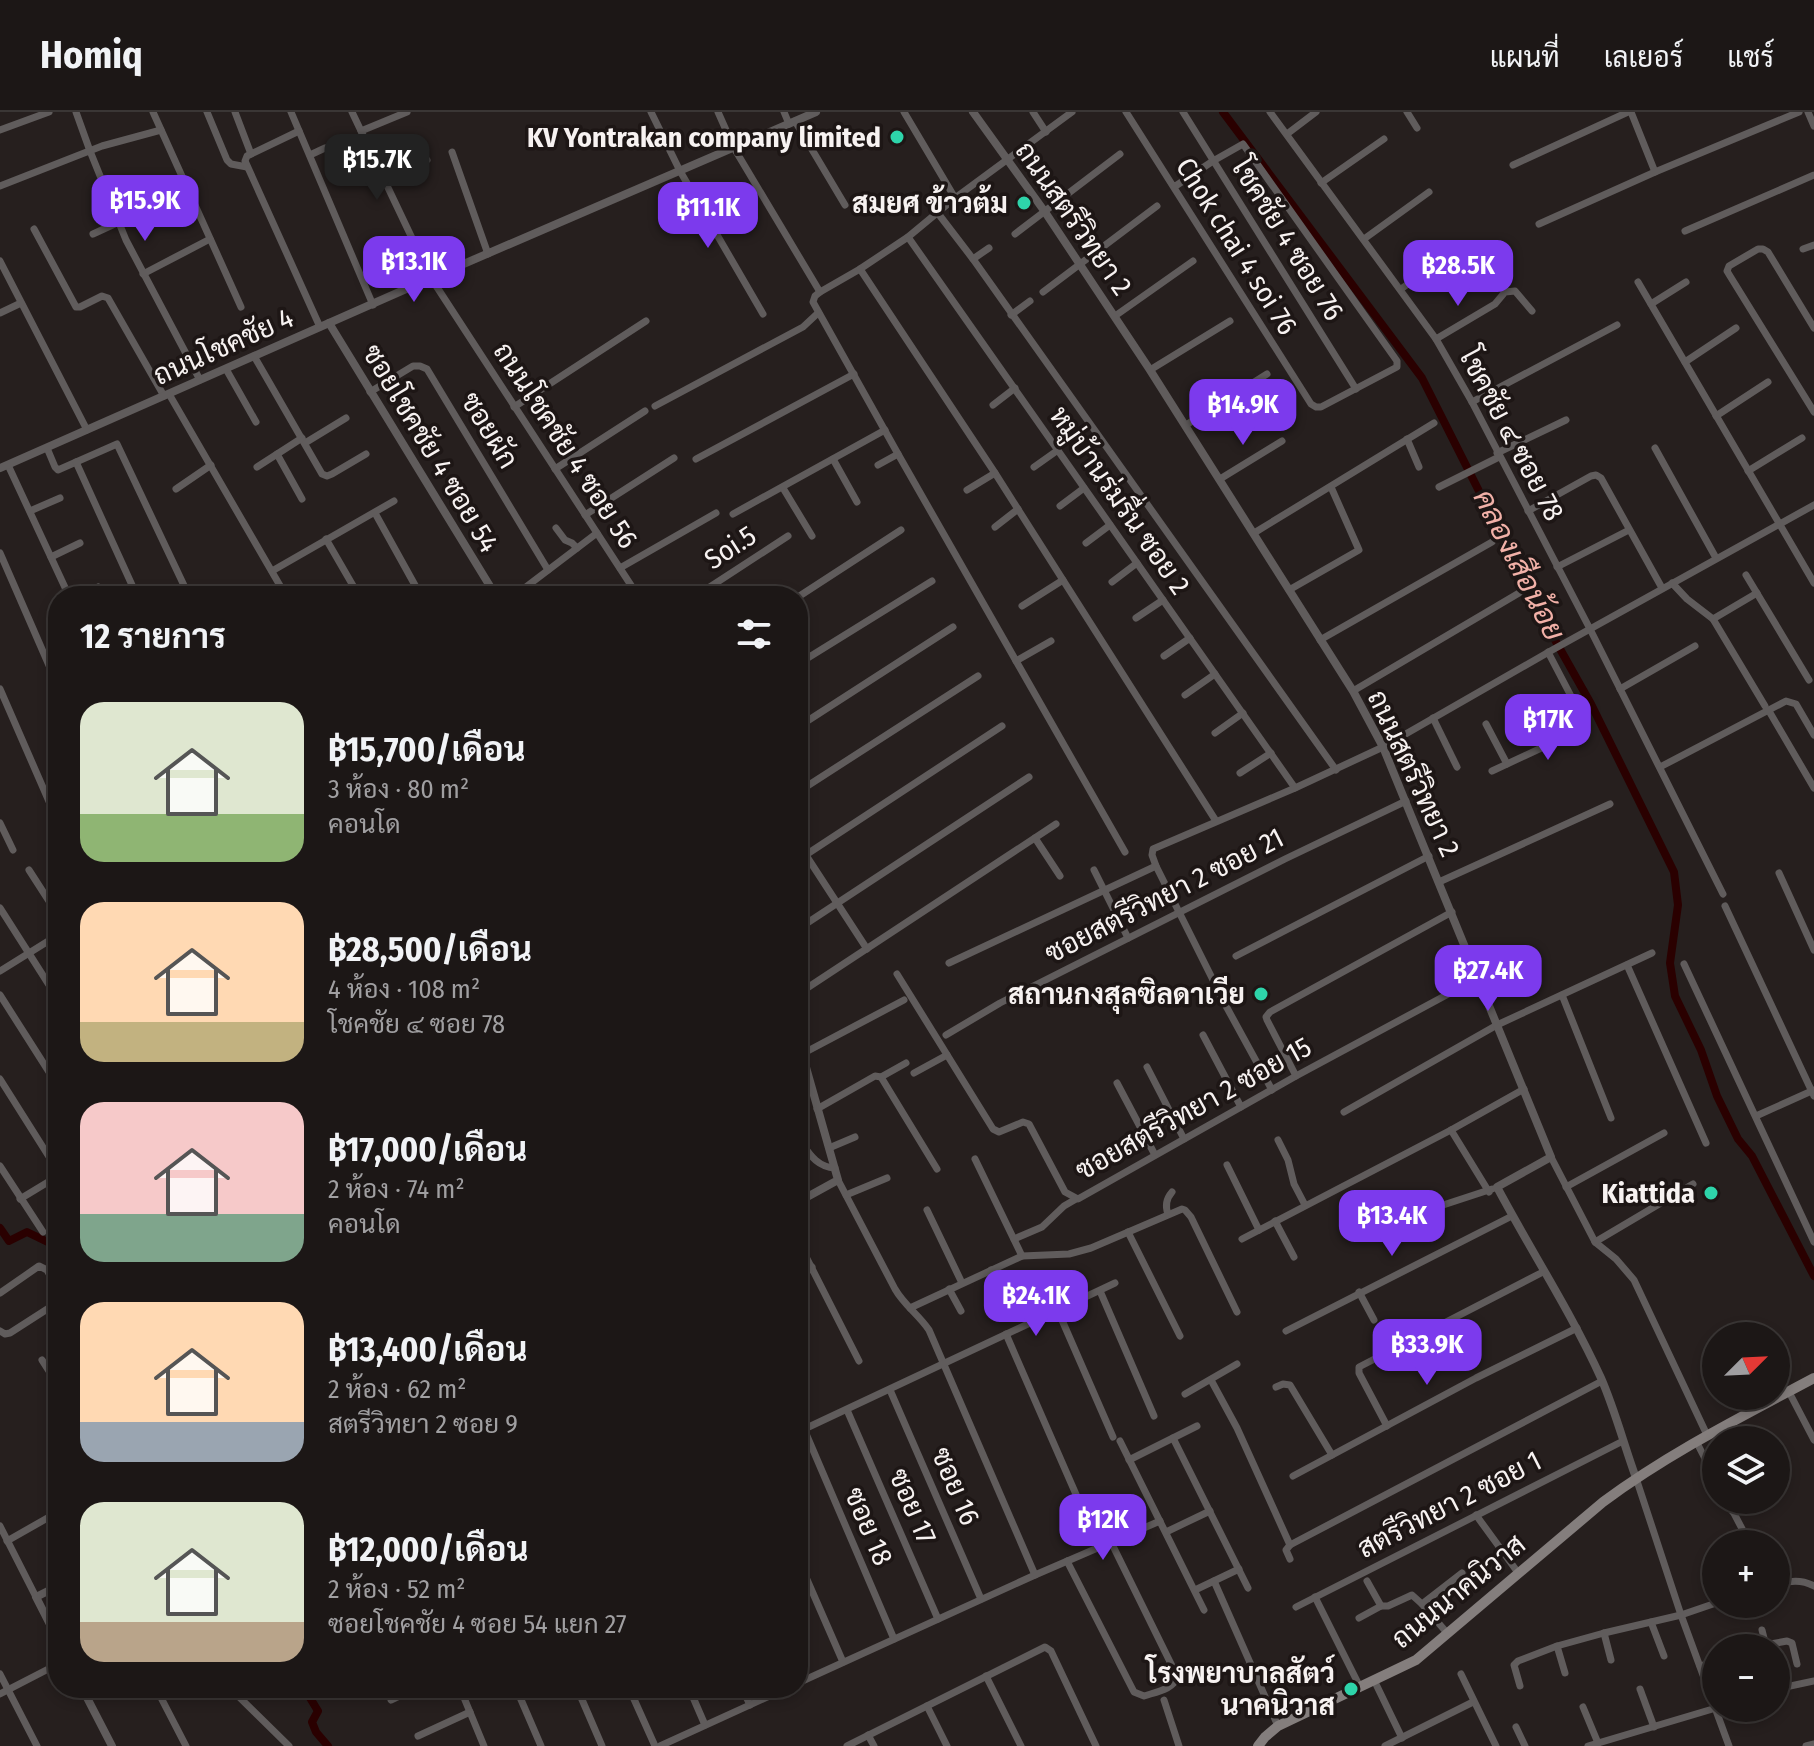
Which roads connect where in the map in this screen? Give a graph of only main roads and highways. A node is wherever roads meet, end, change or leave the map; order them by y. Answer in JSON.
{"nodes":[{"id":1,"x":1814,"y":1378,"type":"edge"},
{"id":2,"x":1258,"y":1746,"type":"edge"}],
"edges":[{"from":1,"to":2,"type":"main road","name":"ถนนนาคนิวาส"}]}
